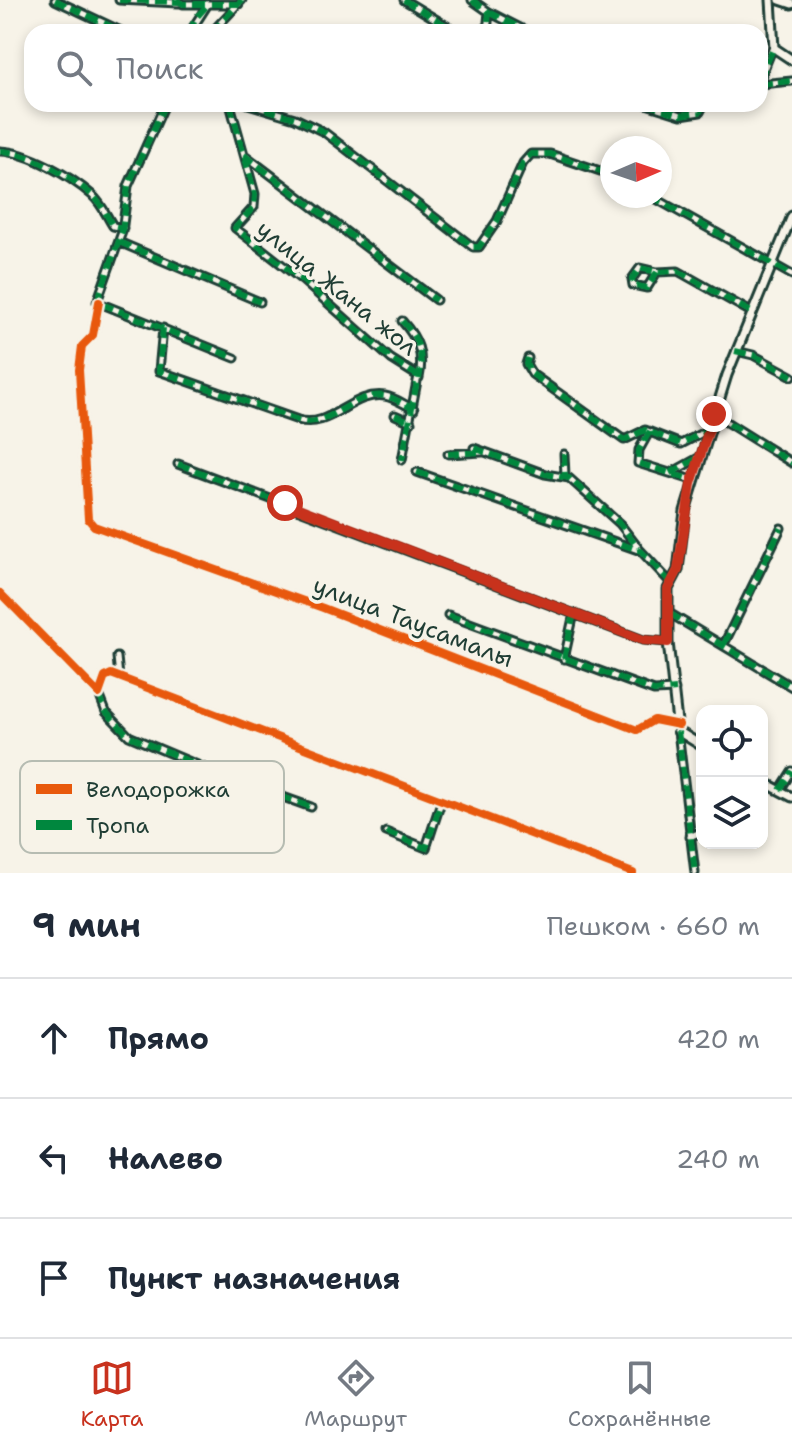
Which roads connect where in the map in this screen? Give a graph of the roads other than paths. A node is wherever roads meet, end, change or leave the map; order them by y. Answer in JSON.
{"nodes":[{"id":1,"x":55,"y":0,"type":"edge"},
{"id":2,"x":119,"y":0,"type":"edge"},
{"id":3,"x":404,"y":0,"type":"edge"},
{"id":4,"x":472,"y":0,"type":"edge"},
{"id":5,"x":771,"y":0,"type":"edge"},
{"id":6,"x":780,"y":0,"type":"edge"},
{"id":7,"x":178,"y":1,"type":"edge"},
{"id":8,"x":241,"y":2,"type":"edge"},
{"id":9,"x":209,"y":3,"type":"junction"},
{"id":10,"x":792,"y":4,"type":"edge"},
{"id":11,"x":489,"y":12,"type":"junction"},
{"id":12,"x":106,"y":24,"type":"edge"},
{"id":13,"x":193,"y":24,"type":"edge"},
{"id":14,"x":220,"y":24,"type":"edge"},
{"id":15,"x":444,"y":24,"type":"edge"},
{"id":16,"x":488,"y":24,"type":"edge"},
{"id":17,"x":512,"y":24,"type":"edge"},
{"id":18,"x":774,"y":47,"type":"junction"},
{"id":19,"x":792,"y":60,"type":"edge"},
{"id":20,"x":768,"y":62,"type":"edge"},
{"id":21,"x":792,"y":81,"type":"edge"},
{"id":22,"x":768,"y":82,"type":"edge"},
{"id":23,"x":161,"y":112,"type":"edge"},
{"id":24,"x":232,"y":112,"type":"edge"},
{"id":25,"x":279,"y":112,"type":"edge"},
{"id":26,"x":671,"y":112,"type":"edge"},
{"id":27,"x":700,"y":112,"type":"edge"},
{"id":28,"x":0,"y":151,"type":"edge"},
{"id":29,"x":244,"y":155,"type":"junction"},
{"id":30,"x":600,"y":171,"type":"edge"},
{"id":31,"x":672,"y":208,"type":"edge"},
{"id":32,"x":792,"y":216,"type":"edge"},
{"id":33,"x":123,"y":228,"type":"junction"},
{"id":34,"x":119,"y":242,"type":"junction"},
{"id":35,"x":772,"y":265,"type":"junction"},
{"id":36,"x":657,"y":272,"type":"junction"},
{"id":37,"x":792,"y":275,"type":"edge"},
{"id":38,"x":436,"y":300,"type":"dead end"},
{"id":39,"x":99,"y":302,"type":"junction"},
{"id":40,"x":260,"y":302,"type":"dead end"},
{"id":41,"x":751,"y":312,"type":"junction"},
{"id":42,"x":402,"y":321,"type":"dead end"},
{"id":43,"x":163,"y":328,"type":"junction"},
{"id":44,"x":735,"y":351,"type":"junction"},
{"id":45,"x":235,"y":358,"type":"dead end"},
{"id":46,"x":528,"y":358,"type":"dead end"},
{"id":47,"x":792,"y":376,"type":"edge"},
{"id":48,"x":419,"y":379,"type":"junction"},
{"id":49,"x":414,"y":409,"type":"junction"},
{"id":50,"x":714,"y":414,"type":"junction"},
{"id":51,"x":395,"y":415,"type":"dead end"},
{"id":52,"x":411,"y":422,"type":"junction"},
{"id":53,"x":711,"y":428,"type":"junction"},
{"id":54,"x":650,"y":431,"type":"junction"},
{"id":55,"x":474,"y":448,"type":"dead end"},
{"id":56,"x":487,"y":451,"type":"junction"},
{"id":57,"x":448,"y":454,"type":"dead end"},
{"id":58,"x":564,"y":454,"type":"dead end"},
{"id":59,"x":700,"y":457,"type":"junction"},
{"id":60,"x":402,"y":460,"type":"dead end"},
{"id":61,"x":792,"y":463,"type":"edge"},
{"id":62,"x":178,"y":464,"type":"dead end"},
{"id":63,"x":417,"y":472,"type":"dead end"},
{"id":64,"x":563,"y":473,"type":"junction"},
{"id":65,"x":670,"y":473,"type":"junction"},
{"id":66,"x":692,"y":480,"type":"junction"},
{"id":67,"x":781,"y":528,"type":"dead end"},
{"id":68,"x":641,"y":551,"type":"junction"},
{"id":69,"x":672,"y":584,"type":"junction"},
{"id":70,"x":0,"y":593,"type":"edge"},
{"id":71,"x":574,"y":613,"type":"junction"},
{"id":72,"x":669,"y":613,"type":"junction"},
{"id":73,"x":448,"y":615,"type":"dead end"},
{"id":74,"x":668,"y":642,"type":"junction"},
{"id":75,"x":724,"y":644,"type":"junction"},
{"id":76,"x":117,"y":657,"type":"dead end"},
{"id":77,"x":564,"y":659,"type":"junction"},
{"id":78,"x":119,"y":677,"type":"junction"},
{"id":79,"x":792,"y":687,"type":"edge"},
{"id":80,"x":676,"y":689,"type":"junction"},
{"id":81,"x":99,"y":694,"type":"junction"},
{"id":82,"x":678,"y":728,"type":"junction"},
{"id":83,"x":696,"y":742,"type":"edge"},
{"id":84,"x":187,"y":761,"type":"edge"},
{"id":85,"x":792,"y":771,"type":"edge"},
{"id":86,"x":768,"y":784,"type":"edge"},
{"id":87,"x":780,"y":790,"type":"junction"},
{"id":88,"x":284,"y":797,"type":"edge"},
{"id":89,"x":792,"y":797,"type":"edge"},
{"id":90,"x":441,"y":802,"type":"junction"},
{"id":91,"x":311,"y":807,"type":"dead end"},
{"id":92,"x":386,"y":832,"type":"dead end"},
{"id":93,"x":696,"y":834,"type":"edge"},
{"id":94,"x":690,"y":837,"type":"junction"},
{"id":95,"x":633,"y":873,"type":"edge"},
{"id":96,"x":695,"y":873,"type":"edge"}],
"edges":[{"from":1,"to":12,"type":"street"},
{"from":2,"to":7,"type":"street"},
{"from":3,"to":15,"type":"street"},
{"from":4,"to":11,"type":"street"},
{"from":5,"to":18,"type":"street"},
{"from":6,"to":10,"type":"street"},
{"from":7,"to":9,"type":"street"},
{"from":8,"to":9,"type":"street"},
{"from":8,"to":14,"type":"street"},
{"from":9,"to":13,"type":"street"},
{"from":11,"to":16,"type":"street"},
{"from":11,"to":17,"type":"street"},
{"from":18,"to":19,"type":"street"},
{"from":18,"to":20,"type":"street"},
{"from":21,"to":22,"type":"street"},
{"from":23,"to":33,"type":"street"},
{"from":24,"to":29,"type":"street","name":"улица Жана жол"},
{"from":25,"to":30,"type":"street"},
{"from":26,"to":27,"type":"street"},
{"from":28,"to":33,"type":"street"},
{"from":29,"to":38,"type":"street"},
{"from":29,"to":48,"type":"street","name":"улица Жана жол"},
{"from":31,"to":35,"type":"street"},
{"from":32,"to":35,"type":"street"},
{"from":33,"to":34,"type":"street"},
{"from":34,"to":39,"type":"street"},
{"from":34,"to":40,"type":"street"},
{"from":35,"to":37,"type":"street"},
{"from":35,"to":41,"type":"street"},
{"from":36,"to":36,"type":"street"},
{"from":36,"to":41,"type":"street"},
{"from":39,"to":43,"type":"street"},
{"from":39,"to":82,"type":"street","name":"улица Таусамалы"},
{"from":41,"to":44,"type":"street"},
{"from":42,"to":48,"type":"street"},
{"from":43,"to":45,"type":"street"},
{"from":43,"to":49,"type":"street"},
{"from":44,"to":47,"type":"street"},
{"from":44,"to":50,"type":"street"},
{"from":46,"to":54,"type":"street"},
{"from":48,"to":49,"type":"street","name":"улица Жана жол"},
{"from":49,"to":52,"type":"street","name":"улица Жана жол"},
{"from":50,"to":53,"type":"street"},
{"from":50,"to":61,"type":"street"},
{"from":51,"to":52,"type":"street"},
{"from":52,"to":60,"type":"street","name":"улица Жана жол"},
{"from":53,"to":54,"type":"street"},
{"from":53,"to":59,"type":"street"},
{"from":54,"to":65,"type":"street"},
{"from":55,"to":56,"type":"street"},
{"from":56,"to":57,"type":"street"},
{"from":56,"to":64,"type":"street"},
{"from":58,"to":64,"type":"street"},
{"from":59,"to":65,"type":"street"},
{"from":59,"to":66,"type":"street"},
{"from":62,"to":71,"type":"street"},
{"from":63,"to":68,"type":"street"},
{"from":64,"to":68,"type":"street"},
{"from":65,"to":66,"type":"street"},
{"from":66,"to":69,"type":"street"},
{"from":67,"to":75,"type":"street"},
{"from":68,"to":69,"type":"street"},
{"from":69,"to":72,"type":"street"},
{"from":70,"to":81,"type":"street"},
{"from":71,"to":74,"type":"street"},
{"from":71,"to":77,"type":"street"},
{"from":72,"to":74,"type":"street"},
{"from":72,"to":75,"type":"street"},
{"from":73,"to":77,"type":"street"},
{"from":74,"to":80,"type":"street"},
{"from":75,"to":79,"type":"street"},
{"from":76,"to":78,"type":"street"},
{"from":77,"to":80,"type":"street"},
{"from":78,"to":81,"type":"street"},
{"from":78,"to":90,"type":"street"},
{"from":80,"to":82,"type":"street"},
{"from":81,"to":84,"type":"street"},
{"from":82,"to":83,"type":"street"},
{"from":82,"to":94,"type":"street"},
{"from":85,"to":87,"type":"street"},
{"from":86,"to":87,"type":"street"},
{"from":87,"to":89,"type":"street"},
{"from":88,"to":91,"type":"street"},
{"from":90,"to":92,"type":"street"},
{"from":90,"to":95,"type":"street"},
{"from":93,"to":94,"type":"street"},
{"from":94,"to":96,"type":"street"}]}
